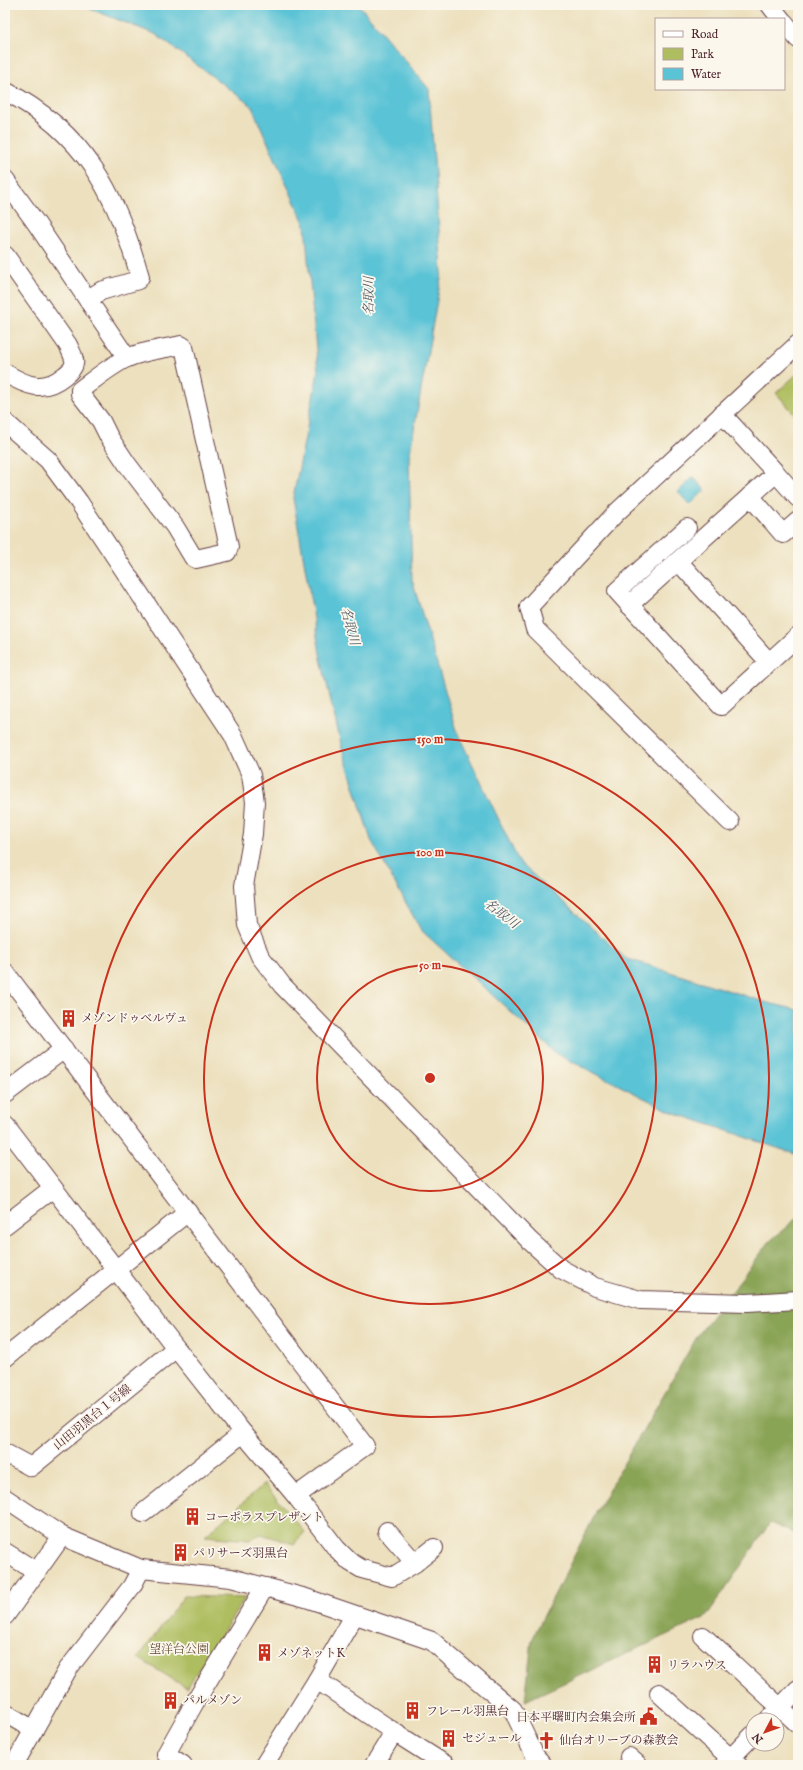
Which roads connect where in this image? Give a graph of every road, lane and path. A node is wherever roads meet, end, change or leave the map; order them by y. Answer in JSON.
{"nodes":[{"id":1,"x":770,"y":5,"type":"edge"},
{"id":2,"x":780,"y":18,"type":"edge"},
{"id":3,"x":785,"y":23,"type":"edge"},
{"id":4,"x":798,"y":39,"type":"edge"},
{"id":5,"x":5,"y":91,"type":"edge"},
{"id":6,"x":5,"y":180,"type":"edge"},
{"id":7,"x":5,"y":255,"type":"edge"},
{"id":8,"x":88,"y":299,"type":"junction"},
{"id":9,"x":798,"y":344,"type":"edge"},
{"id":10,"x":127,"y":358,"type":"junction"},
{"id":11,"x":5,"y":374,"type":"edge"},
{"id":12,"x":722,"y":414,"type":"junction"},
{"id":13,"x":5,"y":422,"type":"edge"},
{"id":14,"x":776,"y":473,"type":"junction"},
{"id":15,"x":750,"y":496,"type":"junction"},
{"id":16,"x":798,"y":498,"type":"edge"},
{"id":17,"x":798,"y":521,"type":"edge"},
{"id":18,"x":688,"y":528,"type":"dead end"},
{"id":19,"x":678,"y":561,"type":"junction"},
{"id":20,"x":629,"y":605,"type":"junction"},
{"id":21,"x":798,"y":636,"type":"edge"},
{"id":22,"x":769,"y":662,"type":"junction"},
{"id":23,"x":730,"y":822,"type":"dead end"},
{"id":24,"x":5,"y":972,"type":"edge"},
{"id":25,"x":64,"y":1049,"type":"junction"},
{"id":26,"x":5,"y":1094,"type":"edge"},
{"id":27,"x":5,"y":1125,"type":"edge"},
{"id":28,"x":53,"y":1188,"type":"junction"},
{"id":29,"x":188,"y":1212,"type":"junction"},
{"id":30,"x":5,"y":1225,"type":"edge"},
{"id":31,"x":116,"y":1270,"type":"junction"},
{"id":32,"x":798,"y":1300,"type":"edge"},
{"id":33,"x":176,"y":1348,"type":"junction"},
{"id":34,"x":5,"y":1358,"type":"edge"},
{"id":35,"x":243,"y":1433,"type":"junction"},
{"id":36,"x":5,"y":1453,"type":"edge"},
{"id":37,"x":296,"y":1496,"type":"junction"},
{"id":38,"x":5,"y":1498,"type":"edge"},
{"id":39,"x":143,"y":1513,"type":"dead end"},
{"id":40,"x":387,"y":1531,"type":"dead end"},
{"id":41,"x":62,"y":1536,"type":"junction"},
{"id":42,"x":434,"y":1548,"type":"dead end"},
{"id":43,"x":5,"y":1552,"type":"edge"},
{"id":44,"x":415,"y":1564,"type":"junction"},
{"id":45,"x":141,"y":1569,"type":"junction"},
{"id":46,"x":37,"y":1572,"type":"junction"},
{"id":47,"x":265,"y":1587,"type":"junction"},
{"id":48,"x":5,"y":1616,"type":"edge"},
{"id":49,"x":354,"y":1616,"type":"junction"},
{"id":50,"x":703,"y":1636,"type":"dead end"},
{"id":51,"x":317,"y":1680,"type":"junction"},
{"id":52,"x":798,"y":1689,"type":"edge"},
{"id":53,"x":659,"y":1693,"type":"dead end"},
{"id":54,"x":781,"y":1707,"type":"junction"},
{"id":55,"x":776,"y":1712,"type":"edge"},
{"id":56,"x":5,"y":1713,"type":"edge"},
{"id":57,"x":798,"y":1724,"type":"edge"},
{"id":58,"x":34,"y":1730,"type":"junction"},
{"id":59,"x":394,"y":1732,"type":"junction"},
{"id":60,"x":745,"y":1746,"type":"edge"},
{"id":61,"x":534,"y":1762,"type":"edge"},
{"id":62,"x":731,"y":1763,"type":"edge"},
{"id":63,"x":14,"y":1765,"type":"edge"},
{"id":64,"x":183,"y":1765,"type":"edge"},
{"id":65,"x":264,"y":1765,"type":"edge"},
{"id":66,"x":374,"y":1765,"type":"edge"},
{"id":67,"x":446,"y":1765,"type":"edge"}],
"edges":[{"from":1,"to":2,"type":"street"},
{"from":3,"to":4,"type":"street"},
{"from":5,"to":8,"type":"street"},
{"from":6,"to":8,"type":"street"},
{"from":7,"to":11,"type":"street"},
{"from":8,"to":10,"type":"street"},
{"from":9,"to":12,"type":"street"},
{"from":10,"to":10,"type":"street"},
{"from":12,"to":14,"type":"street"},
{"from":12,"to":23,"type":"street"},
{"from":13,"to":32,"type":"street"},
{"from":14,"to":15,"type":"street"},
{"from":14,"to":16,"type":"street"},
{"from":15,"to":17,"type":"street"},
{"from":15,"to":19,"type":"street"},
{"from":18,"to":20,"type":"street"},
{"from":19,"to":20,"type":"street"},
{"from":19,"to":22,"type":"street"},
{"from":20,"to":22,"type":"street"},
{"from":21,"to":22,"type":"street"},
{"from":24,"to":25,"type":"street"},
{"from":25,"to":26,"type":"street"},
{"from":25,"to":29,"type":"street"},
{"from":27,"to":28,"type":"street"},
{"from":28,"to":30,"type":"street"},
{"from":28,"to":31,"type":"street"},
{"from":29,"to":31,"type":"street"},
{"from":29,"to":37,"type":"street"},
{"from":31,"to":33,"type":"street"},
{"from":31,"to":34,"type":"street"},
{"from":33,"to":35,"type":"street"},
{"from":33,"to":36,"type":"street","name":"山田羽黒台１号線"},
{"from":35,"to":37,"type":"street"},
{"from":35,"to":39,"type":"street"},
{"from":37,"to":44,"type":"street"},
{"from":38,"to":41,"type":"street"},
{"from":40,"to":44,"type":"street"},
{"from":41,"to":45,"type":"street"},
{"from":41,"to":46,"type":"street"},
{"from":42,"to":44,"type":"street"},
{"from":43,"to":46,"type":"street"},
{"from":45,"to":47,"type":"street"},
{"from":45,"to":58,"type":"street"},
{"from":46,"to":48,"type":"street"},
{"from":47,"to":49,"type":"street"},
{"from":47,"to":64,"type":"street"},
{"from":49,"to":51,"type":"street"},
{"from":49,"to":61,"type":"street"},
{"from":50,"to":54,"type":"street"},
{"from":51,"to":59,"type":"street"},
{"from":51,"to":65,"type":"street"},
{"from":52,"to":54,"type":"street"},
{"from":53,"to":62,"type":"street"},
{"from":54,"to":55,"type":"street"},
{"from":54,"to":57,"type":"street"},
{"from":56,"to":58,"type":"street"},
{"from":58,"to":63,"type":"street"},
{"from":59,"to":66,"type":"street"},
{"from":59,"to":67,"type":"street"},
{"from":60,"to":62,"type":"street"}]}
